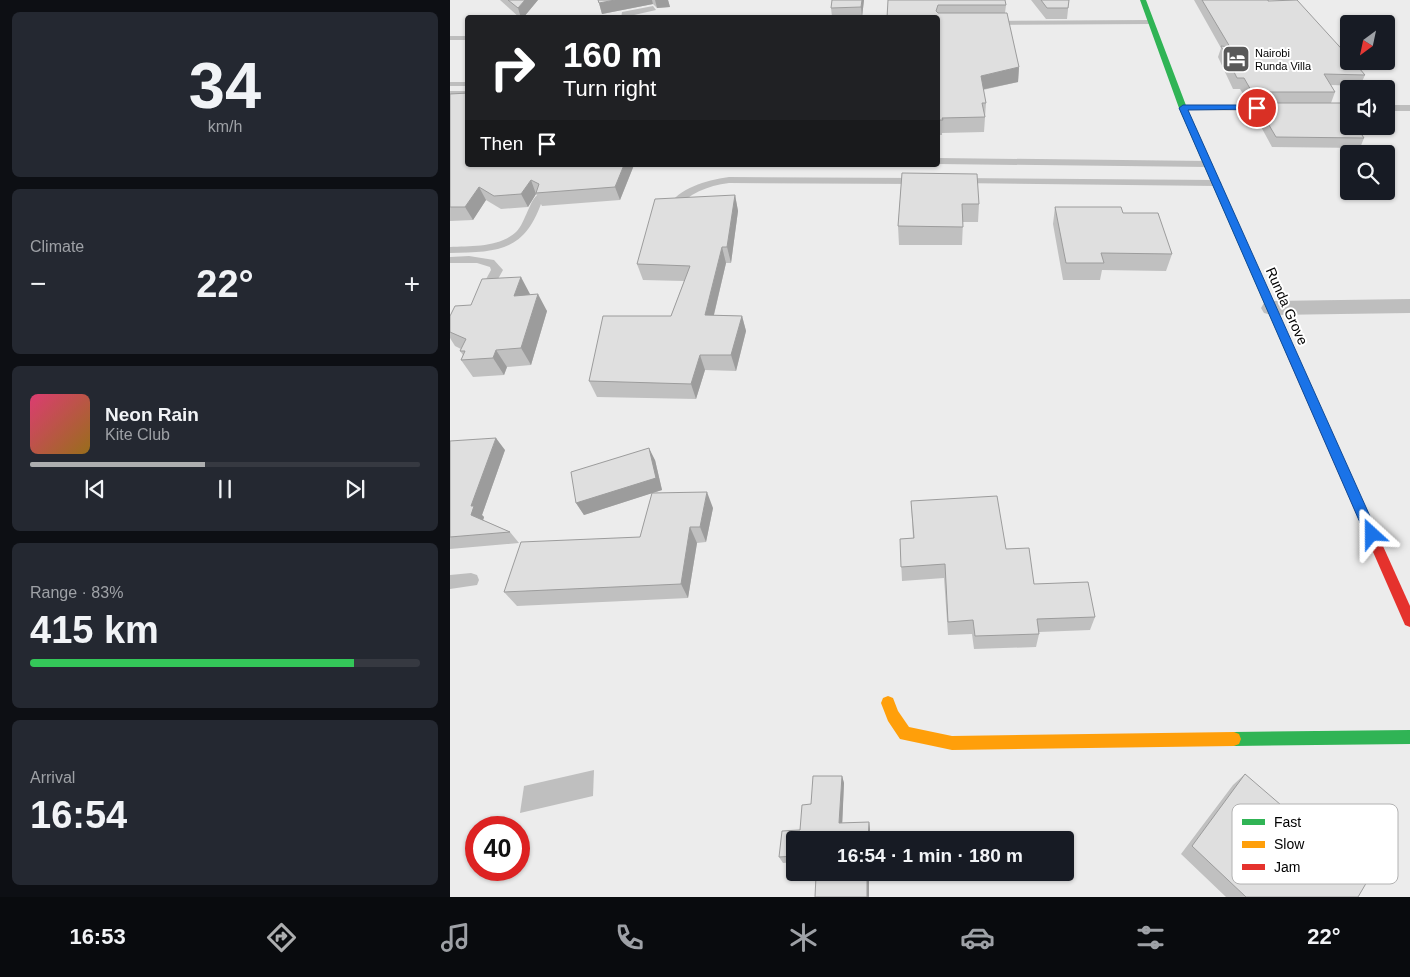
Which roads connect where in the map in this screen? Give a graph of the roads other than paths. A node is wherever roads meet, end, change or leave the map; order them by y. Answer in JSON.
{"nodes":[{"id":1,"x":1143,"y":0,"type":"edge"},
{"id":2,"x":653,"y":8,"type":"dead end"},
{"id":3,"x":625,"y":15,"type":"edge"},
{"id":4,"x":1150,"y":22,"type":"junction"},
{"id":5,"x":986,"y":23,"type":"edge"},
{"id":6,"x":450,"y":38,"type":"edge"},
{"id":7,"x":465,"y":38,"type":"edge"},
{"id":8,"x":450,"y":84,"type":"edge"},
{"id":9,"x":465,"y":84,"type":"edge"},
{"id":10,"x":465,"y":93,"type":"edge"},
{"id":11,"x":450,"y":94,"type":"edge"},
{"id":12,"x":1183,"y":108,"type":"junction"},
{"id":13,"x":1280,"y":108,"type":"edge"},
{"id":14,"x":1320,"y":108,"type":"edge"},
{"id":15,"x":1340,"y":108,"type":"edge"},
{"id":16,"x":1395,"y":108,"type":"edge"},
{"id":17,"x":1410,"y":108,"type":"edge"},
{"id":18,"x":940,"y":161,"type":"edge"},
{"id":19,"x":1208,"y":164,"type":"junction"},
{"id":20,"x":928,"y":181,"type":"edge"},
{"id":21,"x":948,"y":181,"type":"edge"},
{"id":22,"x":1217,"y":183,"type":"junction"},
{"id":23,"x":538,"y":198,"type":"edge"},
{"id":24,"x":671,"y":208,"type":"edge"},
{"id":25,"x":450,"y":250,"type":"edge"},
{"id":26,"x":450,"y":260,"type":"edge"},
{"id":27,"x":477,"y":306,"type":"edge"},
{"id":28,"x":1410,"y":306,"type":"edge"},
{"id":29,"x":1272,"y":308,"type":"junction"},
{"id":30,"x":471,"y":580,"type":"dead end"},
{"id":31,"x":450,"y":582,"type":"edge"},
{"id":32,"x":1410,"y":621,"type":"edge"},
{"id":33,"x":888,"y":703,"type":"dead end"},
{"id":34,"x":1410,"y":737,"type":"edge"}],
"edges":[{"from":1,"to":4,"type":"street","name":"Runda Grove"},
{"from":2,"to":3,"type":"lane"},
{"from":4,"to":5,"type":"lane"},
{"from":4,"to":12,"type":"street","name":"Runda Grove"},
{"from":6,"to":7,"type":"lane"},
{"from":8,"to":9,"type":"lane"},
{"from":10,"to":11,"type":"lane"},
{"from":12,"to":13,"type":"lane"},
{"from":12,"to":19,"type":"street","name":"Runda Grove"},
{"from":14,"to":15,"type":"lane"},
{"from":16,"to":17,"type":"lane"},
{"from":18,"to":19,"type":"lane"},
{"from":19,"to":22,"type":"street","name":"Runda Grove"},
{"from":20,"to":24,"type":"lane"},
{"from":21,"to":22,"type":"lane"},
{"from":22,"to":29,"type":"street","name":"Runda Grove"},
{"from":23,"to":25,"type":"lane"},
{"from":26,"to":27,"type":"lane"},
{"from":28,"to":29,"type":"street"},
{"from":29,"to":32,"type":"street","name":"Runda Grove"},
{"from":30,"to":31,"type":"lane"},
{"from":33,"to":34,"type":"street"}]}
